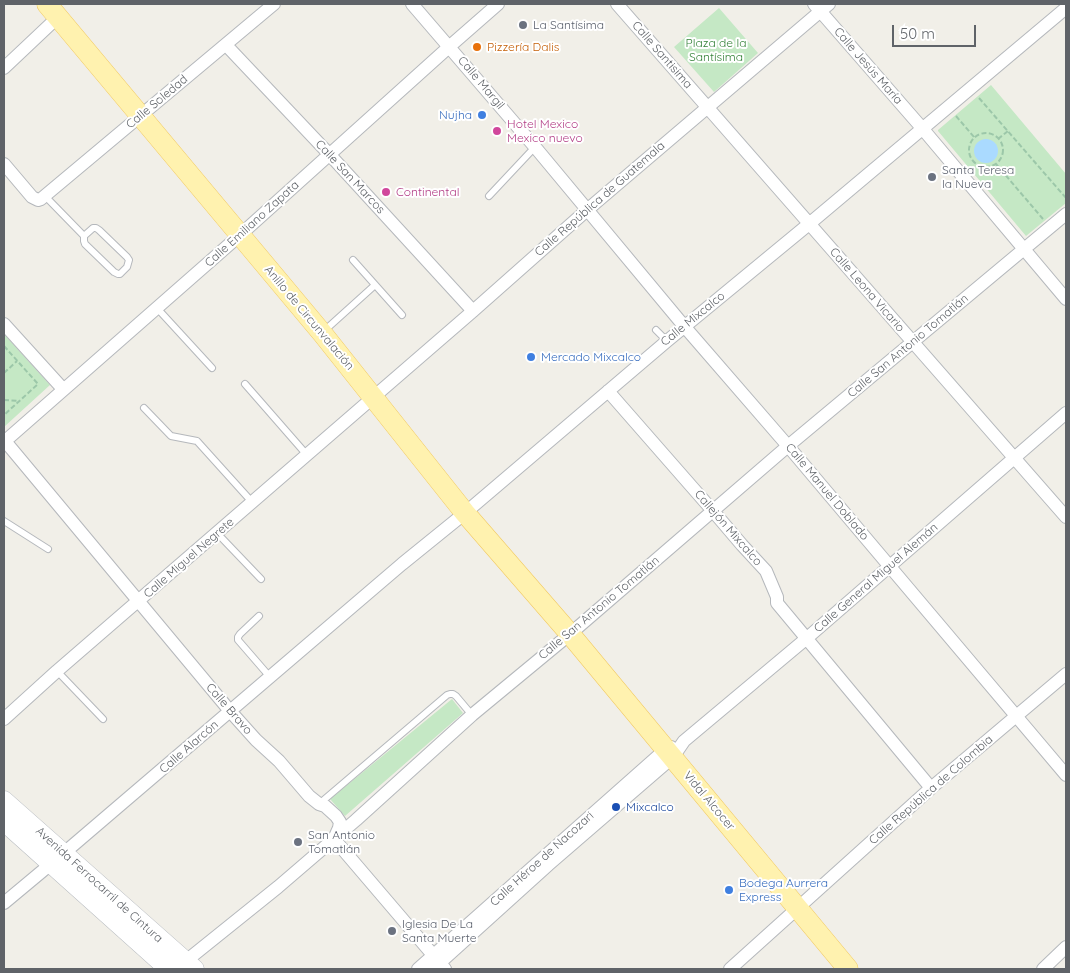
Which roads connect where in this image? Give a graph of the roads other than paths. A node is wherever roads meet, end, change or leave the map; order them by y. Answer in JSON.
{"nodes":[{"id":1,"x":272,"y":4,"type":"edge"},
{"id":2,"x":412,"y":4,"type":"edge"},
{"id":3,"x":498,"y":4,"type":"edge"},
{"id":4,"x":617,"y":4,"type":"edge"},
{"id":5,"x":821,"y":6,"type":"edge"},
{"id":6,"x":1066,"y":8,"type":"edge"},
{"id":7,"x":52,"y":10,"type":"edge"},
{"id":8,"x":226,"y":44,"type":"junction"},
{"id":9,"x":450,"y":46,"type":"junction"},
{"id":10,"x":4,"y":68,"type":"edge"},
{"id":11,"x":707,"y":106,"type":"junction"},
{"id":12,"x":140,"y":116,"type":"junction"},
{"id":13,"x":922,"y":128,"type":"junction"},
{"id":14,"x":535,"y":147,"type":"junction"},
{"id":15,"x":330,"y":155,"type":"junction"},
{"id":16,"x":4,"y":164,"type":"edge"},
{"id":17,"x":489,"y":196,"type":"dead end"},
{"id":18,"x":42,"y":198,"type":"junction"},
{"id":19,"x":587,"y":210,"type":"junction"},
{"id":20,"x":1066,"y":214,"type":"edge"},
{"id":21,"x":809,"y":224,"type":"junction"},
{"id":22,"x":240,"y":235,"type":"junction"},
{"id":23,"x":84,"y":236,"type":"junction"},
{"id":24,"x":1024,"y":250,"type":"junction"},
{"id":25,"x":353,"y":260,"type":"dead end"},
{"id":26,"x":376,"y":285,"type":"junction"},
{"id":27,"x":1066,"y":299,"type":"edge"},
{"id":28,"x":156,"y":308,"type":"junction"},
{"id":29,"x":473,"y":311,"type":"junction"},
{"id":30,"x":402,"y":315,"type":"dead end"},
{"id":31,"x":4,"y":324,"type":"edge"},
{"id":32,"x":684,"y":326,"type":"junction"},
{"id":33,"x":656,"y":330,"type":"dead end"},
{"id":34,"x":322,"y":332,"type":"junction"},
{"id":35,"x":666,"y":341,"type":"junction"},
{"id":36,"x":912,"y":342,"type":"junction"},
{"id":37,"x":212,"y":368,"type":"dead end"},
{"id":38,"x":245,"y":384,"type":"dead end"},
{"id":39,"x":63,"y":389,"type":"junction"},
{"id":40,"x":608,"y":391,"type":"junction"},
{"id":41,"x":374,"y":396,"type":"junction"},
{"id":42,"x":144,"y":408,"type":"dead end"},
{"id":43,"x":1066,"y":413,"type":"edge"},
{"id":44,"x":4,"y":442,"type":"edge"},
{"id":45,"x":788,"y":446,"type":"junction"},
{"id":46,"x":307,"y":455,"type":"junction"},
{"id":47,"x":1014,"y":458,"type":"junction"},
{"id":48,"x":252,"y":502,"type":"junction"},
{"id":49,"x":714,"y":511,"type":"junction"},
{"id":50,"x":465,"y":513,"type":"junction"},
{"id":51,"x":1066,"y":517,"type":"edge"},
{"id":52,"x":4,"y":521,"type":"edge"},
{"id":53,"x":216,"y":533,"type":"junction"},
{"id":54,"x":48,"y":549,"type":"dead end"},
{"id":55,"x":890,"y":566,"type":"junction"},
{"id":56,"x":261,"y":579,"type":"dead end"},
{"id":57,"x":139,"y":602,"type":"junction"},
{"id":58,"x":258,"y":616,"type":"dead end"},
{"id":59,"x":570,"y":634,"type":"junction"},
{"id":60,"x":807,"y":638,"type":"junction"},
{"id":61,"x":57,"y":671,"type":"junction"},
{"id":62,"x":1066,"y":674,"type":"edge"},
{"id":63,"x":270,"y":677,"type":"junction"},
{"id":64,"x":230,"y":711,"type":"junction"},
{"id":65,"x":472,"y":715,"type":"junction"},
{"id":66,"x":1017,"y":716,"type":"junction"},
{"id":67,"x":4,"y":719,"type":"edge"},
{"id":68,"x":103,"y":719,"type":"dead end"},
{"id":69,"x":674,"y":749,"type":"junction"},
{"id":70,"x":1066,"y":775,"type":"edge"},
{"id":71,"x":932,"y":788,"type":"junction"},
{"id":72,"x":4,"y":800,"type":"edge"},
{"id":73,"x":319,"y":804,"type":"junction"},
{"id":74,"x":4,"y":822,"type":"edge"},
{"id":75,"x":334,"y":838,"type":"junction"},
{"id":76,"x":57,"y":859,"type":"junction"},
{"id":77,"x":4,"y":903,"type":"edge"},
{"id":78,"x":798,"y":909,"type":"junction"},
{"id":79,"x":1066,"y":947,"type":"edge"},
{"id":80,"x":438,"y":964,"type":"edge"},
{"id":81,"x":186,"y":967,"type":"edge"},
{"id":82,"x":168,"y":969,"type":"edge"},
{"id":83,"x":418,"y":969,"type":"edge"},
{"id":84,"x":730,"y":969,"type":"edge"},
{"id":85,"x":848,"y":969,"type":"edge"},
{"id":86,"x":1043,"y":969,"type":"edge"}],
"edges":[{"from":1,"to":8,"type":"street","name":"Calle Soledad"},
{"from":2,"to":9,"type":"street","name":"Calle Margil"},
{"from":3,"to":9,"type":"street","name":"Calle Emiliano Zapata"},
{"from":4,"to":11,"type":"street","name":"Calle Santisima"},
{"from":5,"to":11,"type":"street","name":"Calle República de Guatemala"},
{"from":5,"to":13,"type":"street","name":"Calle Jesús María"},
{"from":6,"to":13,"type":"street","name":"Calle Mixcalco"},
{"from":7,"to":10,"type":"street"},
{"from":7,"to":12,"type":"main road","name":"Anillo de Circunvalación"},
{"from":8,"to":12,"type":"street","name":"Calle Soledad"},
{"from":8,"to":15,"type":"street","name":"Calle San Marcos"},
{"from":9,"to":14,"type":"street","name":"Calle Margil"},
{"from":9,"to":15,"type":"street","name":"Calle Emiliano Zapata"},
{"from":11,"to":19,"type":"street","name":"Calle República de Guatemala"},
{"from":11,"to":21,"type":"street","name":"Calle Leona Vicario"},
{"from":12,"to":18,"type":"street","name":"Calle Soledad"},
{"from":12,"to":22,"type":"main road","name":"Anillo de Circunvalación"},
{"from":13,"to":21,"type":"street","name":"Calle Mixcalco"},
{"from":13,"to":24,"type":"street","name":"Calle Jesús María"},
{"from":14,"to":17,"type":"lane"},
{"from":14,"to":19,"type":"street","name":"Calle Margil"},
{"from":15,"to":22,"type":"street","name":"Calle Emiliano Zapata"},
{"from":15,"to":29,"type":"street","name":"Calle San Marcos"},
{"from":16,"to":18,"type":"street"},
{"from":18,"to":23,"type":"lane"},
{"from":19,"to":29,"type":"street","name":"Calle República de Guatemala"},
{"from":19,"to":32,"type":"street","name":"Calle Manuel Doblado"},
{"from":20,"to":24,"type":"street","name":"Calle San Antonio Tomatlán"},
{"from":21,"to":32,"type":"street","name":"Calle Mixcalco"},
{"from":21,"to":36,"type":"street","name":"Calle Leona Vicario"},
{"from":22,"to":28,"type":"street","name":"Calle Emiliano Zapata"},
{"from":22,"to":34,"type":"main road","name":"Anillo de Circunvalación"},
{"from":23,"to":23,"type":"lane"},
{"from":24,"to":27,"type":"street","name":"Calle Jesús María"},
{"from":24,"to":36,"type":"street","name":"Calle San Antonio Tomatlán"},
{"from":25,"to":26,"type":"lane"},
{"from":26,"to":30,"type":"lane"},
{"from":26,"to":34,"type":"lane"},
{"from":28,"to":37,"type":"lane"},
{"from":28,"to":39,"type":"street","name":"Calle Emiliano Zapata"},
{"from":29,"to":41,"type":"street","name":"Calle República de Guatemala"},
{"from":31,"to":39,"type":"street"},
{"from":32,"to":35,"type":"street","name":"Calle Mixcalco"},
{"from":32,"to":45,"type":"street","name":"Calle Manuel Doblado"},
{"from":33,"to":35,"type":"lane"},
{"from":34,"to":41,"type":"main road","name":"Anillo de Circunvalación"},
{"from":35,"to":40,"type":"street","name":"Calle Mixcalco"},
{"from":36,"to":45,"type":"street","name":"Calle San Antonio Tomatlán"},
{"from":36,"to":47,"type":"street","name":"Calle Leona Vicario"},
{"from":38,"to":46,"type":"lane"},
{"from":39,"to":44,"type":"street","name":"Calle Emiliano Zapata"},
{"from":40,"to":49,"type":"street","name":"Callejón Mixcalco"},
{"from":40,"to":50,"type":"street","name":"Calle Mixcalco"},
{"from":41,"to":46,"type":"street","name":"Calle Miguel Negrete"},
{"from":41,"to":50,"type":"main road","name":"Anillo de Circunvalación"},
{"from":42,"to":48,"type":"lane"},
{"from":43,"to":47,"type":"street","name":"Calle General Miguel Alemán"},
{"from":44,"to":57,"type":"street","name":"Calle Bravo"},
{"from":45,"to":49,"type":"street","name":"Calle San Antonio Tomatlán"},
{"from":45,"to":55,"type":"street","name":"Calle Manuel Doblado"},
{"from":46,"to":48,"type":"street","name":"Calle Miguel Negrete"},
{"from":47,"to":51,"type":"street","name":"Calle Leona Vicario"},
{"from":47,"to":55,"type":"street","name":"Calle General Miguel Alemán"},
{"from":48,"to":53,"type":"street","name":"Calle Miguel Negrete"},
{"from":49,"to":59,"type":"street","name":"Calle San Antonio Tomatlán"},
{"from":49,"to":60,"type":"street","name":"Callejón Mixcalco"},
{"from":50,"to":59,"type":"main road","name":"Anillo de Circunvalación"},
{"from":50,"to":63,"type":"street","name":"Calle Alarcón"},
{"from":52,"to":54,"type":"lane"},
{"from":53,"to":56,"type":"lane"},
{"from":53,"to":57,"type":"street","name":"Calle Miguel Negrete"},
{"from":55,"to":60,"type":"street","name":"Calle General Miguel Alemán"},
{"from":55,"to":66,"type":"street","name":"Calle Manuel Doblado"},
{"from":57,"to":61,"type":"street","name":"Calle Miguel Negrete"},
{"from":57,"to":64,"type":"street","name":"Calle Bravo"},
{"from":58,"to":63,"type":"lane"},
{"from":59,"to":65,"type":"street","name":"Calle San Antonio Tomatlán"},
{"from":59,"to":69,"type":"main road","name":"Vidal Alcocer"},
{"from":60,"to":69,"type":"street","name":"Calle General Miguel Alemán"},
{"from":60,"to":71,"type":"street","name":"Callejón Mixcalco"},
{"from":61,"to":67,"type":"street","name":"Calle Miguel Negrete"},
{"from":61,"to":68,"type":"lane"},
{"from":62,"to":66,"type":"street","name":"Calle República de Colombia"},
{"from":63,"to":64,"type":"street","name":"Calle Alarcón"},
{"from":64,"to":73,"type":"street","name":"Calle Bravo"},
{"from":64,"to":76,"type":"street","name":"Calle Alarcón"},
{"from":65,"to":73,"type":"lane"},
{"from":65,"to":75,"type":"street","name":"Calle San Antonio Tomatlán"},
{"from":66,"to":70,"type":"street","name":"Calle Manuel Doblado"},
{"from":66,"to":71,"type":"street","name":"Calle República de Colombia"},
{"from":69,"to":78,"type":"main road","name":"Vidal Alcocer"},
{"from":69,"to":80,"type":"street","name":"Calle Héroe de Nacozari"},
{"from":71,"to":78,"type":"street","name":"Calle República de Colombia"},
{"from":72,"to":76,"type":"street","name":"Avenida Ferrocarril de Cintura"},
{"from":73,"to":75,"type":"street","name":"Calle Bravo"},
{"from":74,"to":76,"type":"street","name":"Avenida Ferrocarril de Cintura"},
{"from":75,"to":80,"type":"street"},
{"from":75,"to":81,"type":"street","name":"Calle San Antonio Tomatlán"},
{"from":76,"to":77,"type":"street","name":"Calle Alarcón"},
{"from":76,"to":81,"type":"street","name":"Avenida Ferrocarril de Cintura"},
{"from":76,"to":82,"type":"street","name":"Avenida Ferrocarril de Cintura"},
{"from":78,"to":84,"type":"street","name":"Calle República de Colombia"},
{"from":78,"to":85,"type":"main road","name":"Vidal Alcocer"},
{"from":79,"to":86,"type":"street"},
{"from":80,"to":83,"type":"street","name":"Calle Héroe de Nacozari"}]}
